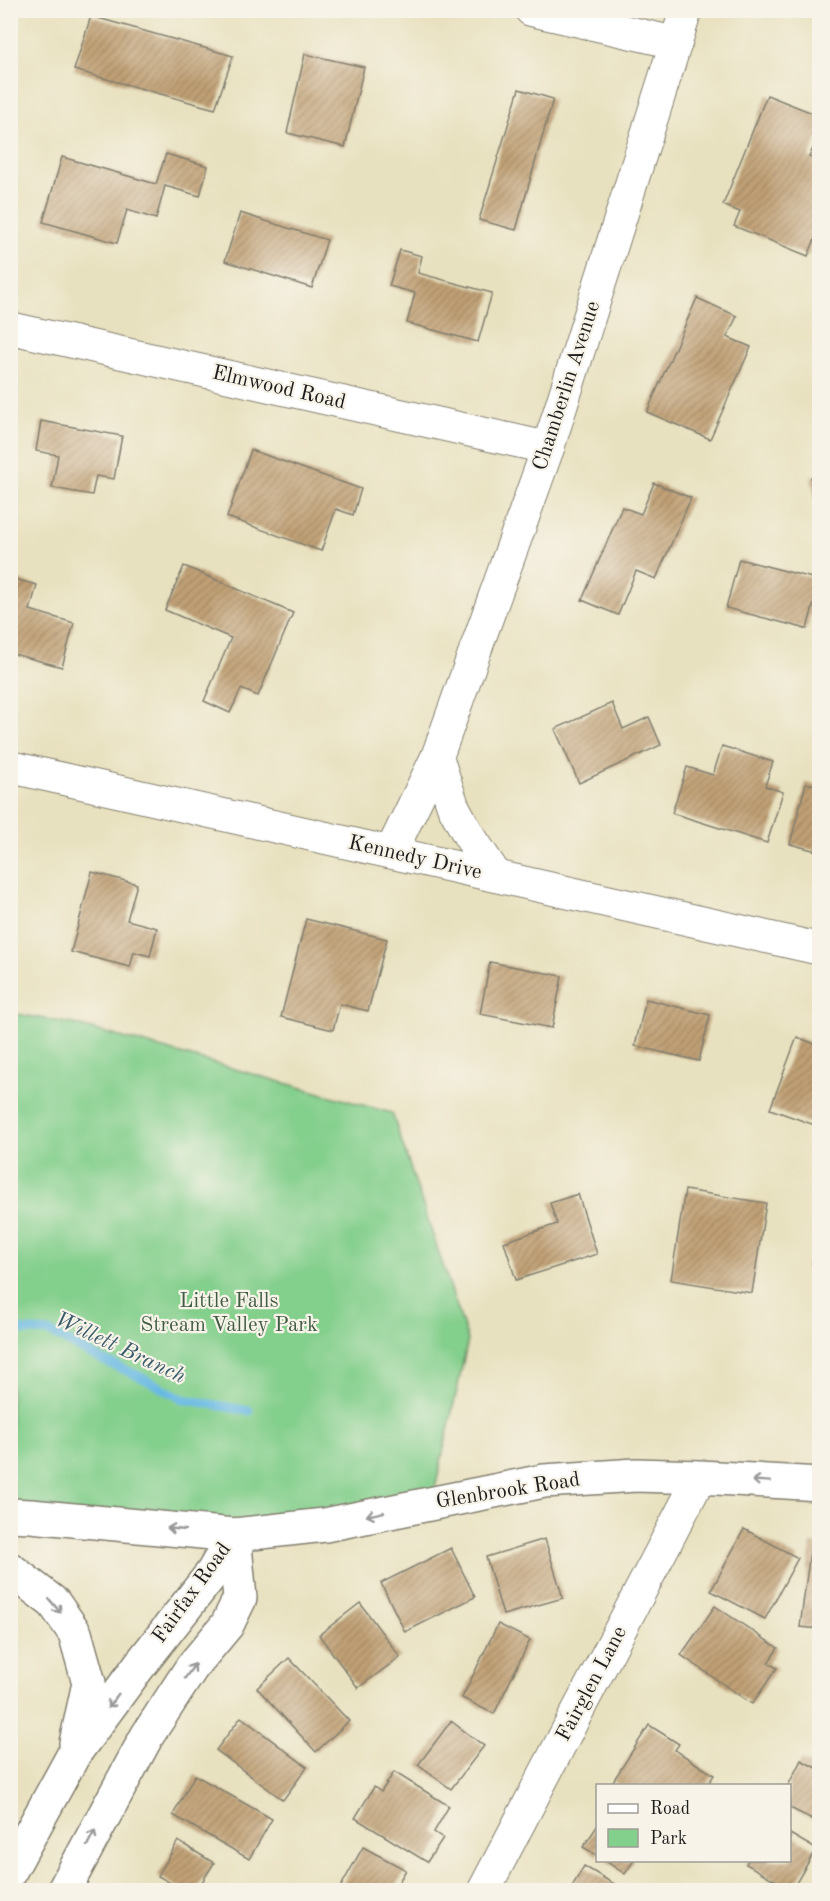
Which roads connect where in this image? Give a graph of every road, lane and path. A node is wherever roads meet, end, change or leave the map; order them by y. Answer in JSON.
{"nodes":[{"id":1,"x":531,"y":10,"type":"edge"},
{"id":2,"x":686,"y":10,"type":"edge"},
{"id":3,"x":676,"y":44,"type":"junction"},
{"id":4,"x":10,"y":327,"type":"edge"},
{"id":5,"x":548,"y":448,"type":"junction"},
{"id":6,"x":437,"y":757,"type":"junction"},
{"id":7,"x":10,"y":767,"type":"edge"},
{"id":8,"x":391,"y":852,"type":"junction"},
{"id":9,"x":496,"y":876,"type":"junction"},
{"id":10,"x":819,"y":949,"type":"edge"},
{"id":11,"x":700,"y":1477,"type":"junction"},
{"id":12,"x":819,"y":1484,"type":"edge"},
{"id":13,"x":10,"y":1515,"type":"edge"},
{"id":14,"x":234,"y":1535,"type":"junction"},
{"id":15,"x":10,"y":1569,"type":"edge"},
{"id":16,"x":74,"y":1754,"type":"junction"},
{"id":17,"x":10,"y":1871,"type":"edge"},
{"id":18,"x":64,"y":1890,"type":"edge"},
{"id":19,"x":484,"y":1890,"type":"edge"}],
"edges":[{"from":1,"to":3,"type":"street"},
{"from":2,"to":3,"type":"street","name":"Chamberlin Avenue"},
{"from":3,"to":5,"type":"street","name":"Chamberlin Avenue"},
{"from":4,"to":5,"type":"street","name":"Elmwood Road"},
{"from":5,"to":6,"type":"street","name":"Chamberlin Avenue"},
{"from":6,"to":8,"type":"street","name":"Chamberlin Avenue"},
{"from":6,"to":9,"type":"street"},
{"from":7,"to":8,"type":"street","name":"Kennedy Drive"},
{"from":8,"to":9,"type":"street","name":"Kennedy Drive"},
{"from":9,"to":10,"type":"street","name":"Kennedy Drive"},
{"from":12,"to":11,"type":"street","name":"Glenbrook Road","one_way":true},
{"from":11,"to":14,"type":"street","name":"Glenbrook Road","one_way":true},
{"from":11,"to":19,"type":"street","name":"Fairglen Lane"},
{"from":14,"to":13,"type":"street","name":"Glenbrook Road","one_way":true},
{"from":14,"to":16,"type":"street","name":"Fairfax Road","one_way":true},
{"from":18,"to":14,"type":"street","name":"Fairfax Road","one_way":true},
{"from":15,"to":16,"type":"street","one_way":true},
{"from":16,"to":17,"type":"street","name":"Fairfax Road"}]}
